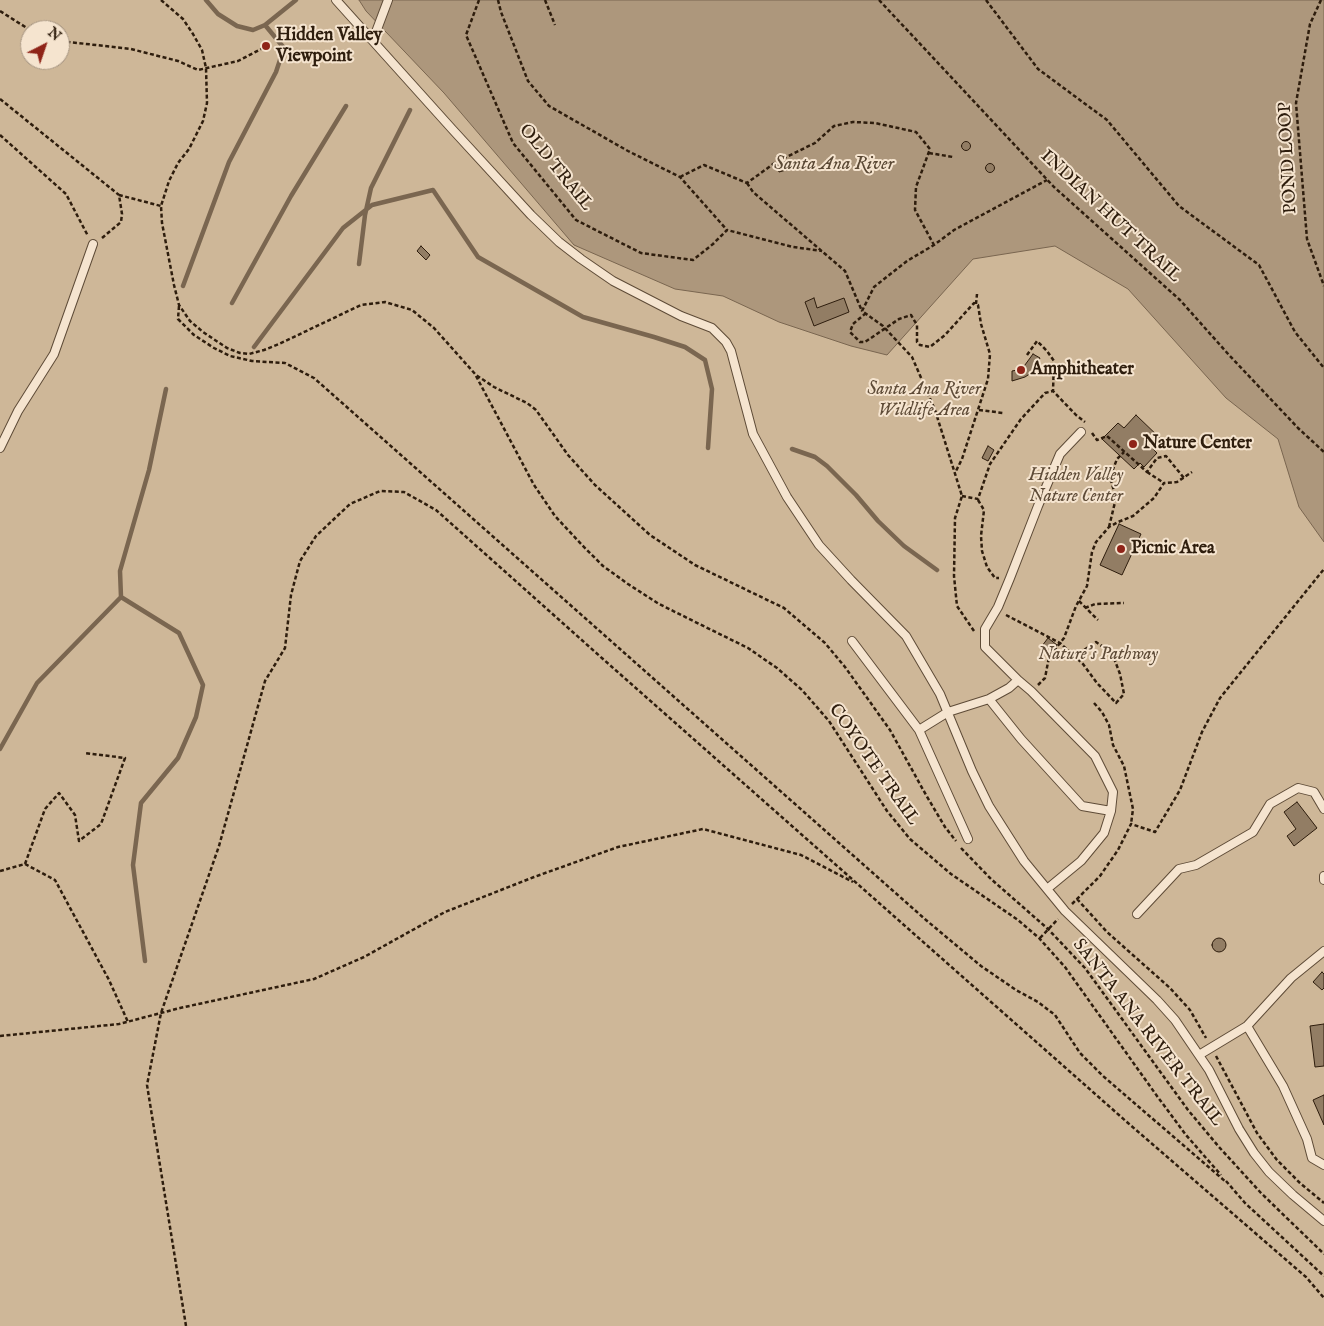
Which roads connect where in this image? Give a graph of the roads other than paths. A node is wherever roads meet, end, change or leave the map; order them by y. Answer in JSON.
{"nodes":[{"id":1,"x":336,"y":0,"type":"edge"},
{"id":2,"x":388,"y":0,"type":"edge"},
{"id":3,"x":372,"y":40,"type":"junction"},
{"id":4,"x":93,"y":244,"type":"road end"},
{"id":5,"x":1081,"y":432,"type":"dead end"},
{"id":6,"x":0,"y":448,"type":"edge"},
{"id":7,"x":852,"y":641,"type":"dead end"},
{"id":8,"x":1018,"y":680,"type":"junction"},
{"id":9,"x":989,"y":699,"type":"junction"},
{"id":10,"x":948,"y":712,"type":"junction"},
{"id":11,"x":919,"y":730,"type":"junction"},
{"id":12,"x":1324,"y":809,"type":"edge"},
{"id":13,"x":1111,"y":812,"type":"junction"},
{"id":14,"x":968,"y":838,"type":"dead end"},
{"id":15,"x":1047,"y":889,"type":"junction"},
{"id":16,"x":1137,"y":914,"type":"dead end"},
{"id":17,"x":1324,"y":951,"type":"edge"},
{"id":18,"x":1248,"y":1026,"type":"junction"},
{"id":19,"x":1199,"y":1056,"type":"junction"},
{"id":20,"x":1324,"y":1166,"type":"edge"},
{"id":21,"x":1322,"y":1219,"type":"edge"}],
"edges":[{"from":1,"to":3,"type":"lane"},
{"from":2,"to":3,"type":"lane"},
{"from":3,"to":10,"type":"lane"},
{"from":4,"to":6,"type":"lane"},
{"from":5,"to":8,"type":"lane"},
{"from":7,"to":11,"type":"lane"},
{"from":8,"to":9,"type":"lane"},
{"from":8,"to":13,"type":"lane"},
{"from":9,"to":10,"type":"lane"},
{"from":9,"to":13,"type":"lane"},
{"from":10,"to":11,"type":"lane"},
{"from":10,"to":15,"type":"lane"},
{"from":11,"to":14,"type":"lane"},
{"from":12,"to":16,"type":"lane"},
{"from":13,"to":15,"type":"lane"},
{"from":15,"to":19,"type":"lane"},
{"from":17,"to":18,"type":"lane"},
{"from":18,"to":19,"type":"lane"},
{"from":18,"to":20,"type":"lane"},
{"from":19,"to":21,"type":"lane"}]}
